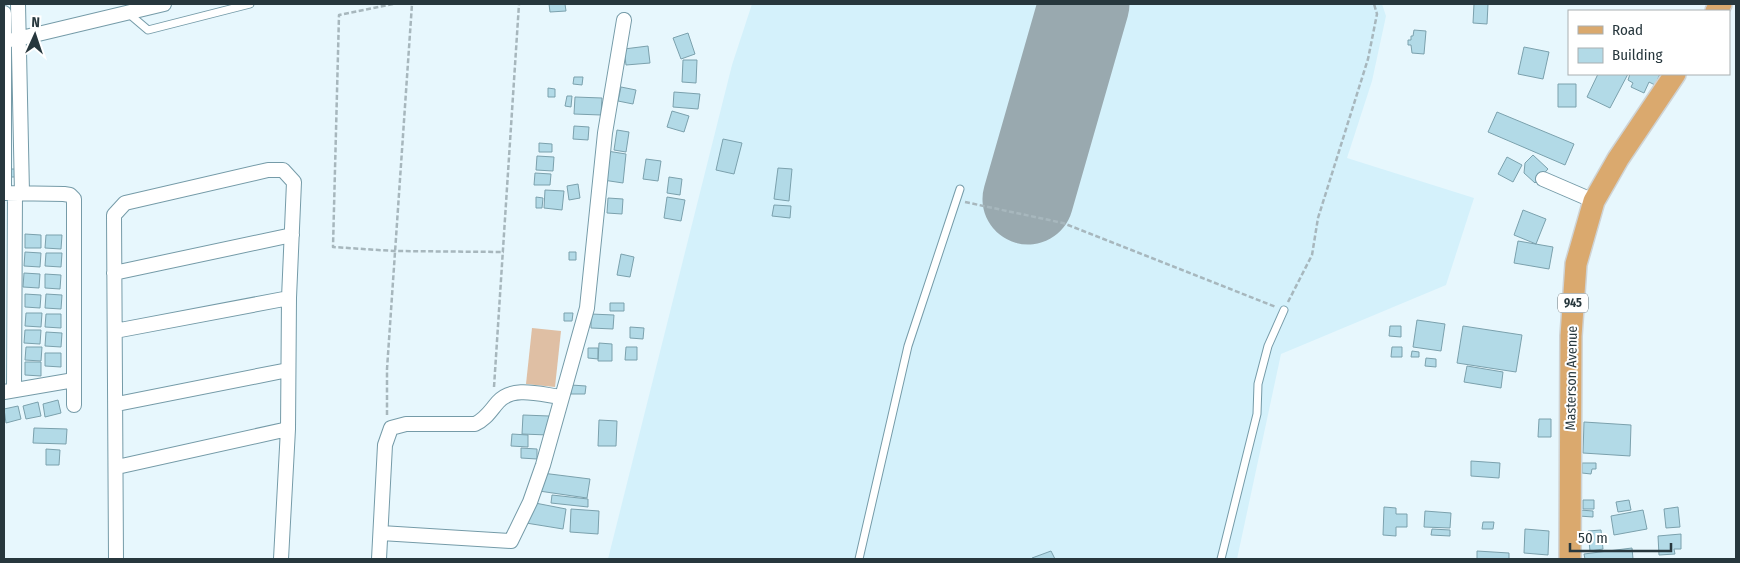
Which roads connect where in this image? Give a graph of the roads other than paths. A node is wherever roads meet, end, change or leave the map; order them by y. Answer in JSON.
{"nodes":[{"id":1,"x":18,"y":4,"type":"edge"},
{"id":2,"x":164,"y":4,"type":"edge"},
{"id":3,"x":250,"y":4,"type":"edge"},
{"id":4,"x":4,"y":13,"type":"edge"},
{"id":5,"x":128,"y":13,"type":"junction"},
{"id":6,"x":624,"y":20,"type":"dead end"},
{"id":7,"x":20,"y":39,"type":"junction"},
{"id":8,"x":5,"y":42,"type":"edge"},
{"id":9,"x":1674,"y":75,"type":"edge"},
{"id":10,"x":4,"y":166,"type":"edge"},
{"id":11,"x":22,"y":166,"type":"junction"},
{"id":12,"x":1542,"y":179,"type":"dead end"},
{"id":13,"x":960,"y":189,"type":"dead end"},
{"id":14,"x":11,"y":193,"type":"edge"},
{"id":15,"x":1594,"y":202,"type":"junction"},
{"id":16,"x":292,"y":234,"type":"junction"},
{"id":17,"x":114,"y":273,"type":"junction"},
{"id":18,"x":289,"y":298,"type":"junction"},
{"id":19,"x":1284,"y":310,"type":"road end"},
{"id":20,"x":115,"y":331,"type":"junction"},
{"id":21,"x":288,"y":370,"type":"junction"},
{"id":22,"x":74,"y":380,"type":"junction"},
{"id":23,"x":9,"y":391,"type":"edge"},
{"id":24,"x":562,"y":397,"type":"junction"},
{"id":25,"x":117,"y":404,"type":"junction"},
{"id":26,"x":74,"y":405,"type":"dead end"},
{"id":27,"x":288,"y":429,"type":"junction"},
{"id":28,"x":117,"y":467,"type":"junction"},
{"id":29,"x":381,"y":533,"type":"junction"},
{"id":30,"x":116,"y":559,"type":"edge"},
{"id":31,"x":282,"y":559,"type":"edge"},
{"id":32,"x":379,"y":559,"type":"edge"},
{"id":33,"x":858,"y":559,"type":"edge"},
{"id":34,"x":1221,"y":559,"type":"edge"},
{"id":35,"x":1570,"y":559,"type":"edge"}],
"edges":[{"from":1,"to":7,"type":"street"},
{"from":2,"to":5,"type":"street"},
{"from":3,"to":5,"type":"lane"},
{"from":4,"to":8,"type":"street"},
{"from":5,"to":7,"type":"street"},
{"from":6,"to":24,"type":"street"},
{"from":7,"to":8,"type":"street"},
{"from":7,"to":11,"type":"street"},
{"from":8,"to":10,"type":"street"},
{"from":9,"to":15,"type":"main road","name":"Masterson Avenue","number":"945"},
{"from":10,"to":11,"type":"street"},
{"from":10,"to":14,"type":"street"},
{"from":11,"to":14,"type":"street"},
{"from":12,"to":15,"type":"street"},
{"from":13,"to":33,"type":"lane"},
{"from":14,"to":22,"type":"street"},
{"from":14,"to":23,"type":"street"},
{"from":15,"to":35,"type":"main road","name":"Masterson Avenue","number":"945"},
{"from":16,"to":17,"type":"street"},
{"from":16,"to":17,"type":"street"},
{"from":16,"to":18,"type":"street"},
{"from":17,"to":20,"type":"street"},
{"from":18,"to":20,"type":"street"},
{"from":18,"to":21,"type":"street"},
{"from":19,"to":34,"type":"lane"},
{"from":20,"to":25,"type":"street"},
{"from":21,"to":25,"type":"street"},
{"from":21,"to":27,"type":"street"},
{"from":22,"to":23,"type":"street"},
{"from":22,"to":26,"type":"street"},
{"from":24,"to":29,"type":"street"},
{"from":24,"to":29,"type":"street"},
{"from":25,"to":28,"type":"street"},
{"from":27,"to":28,"type":"street"},
{"from":27,"to":31,"type":"street"},
{"from":28,"to":30,"type":"street"},
{"from":29,"to":32,"type":"street"}]}
